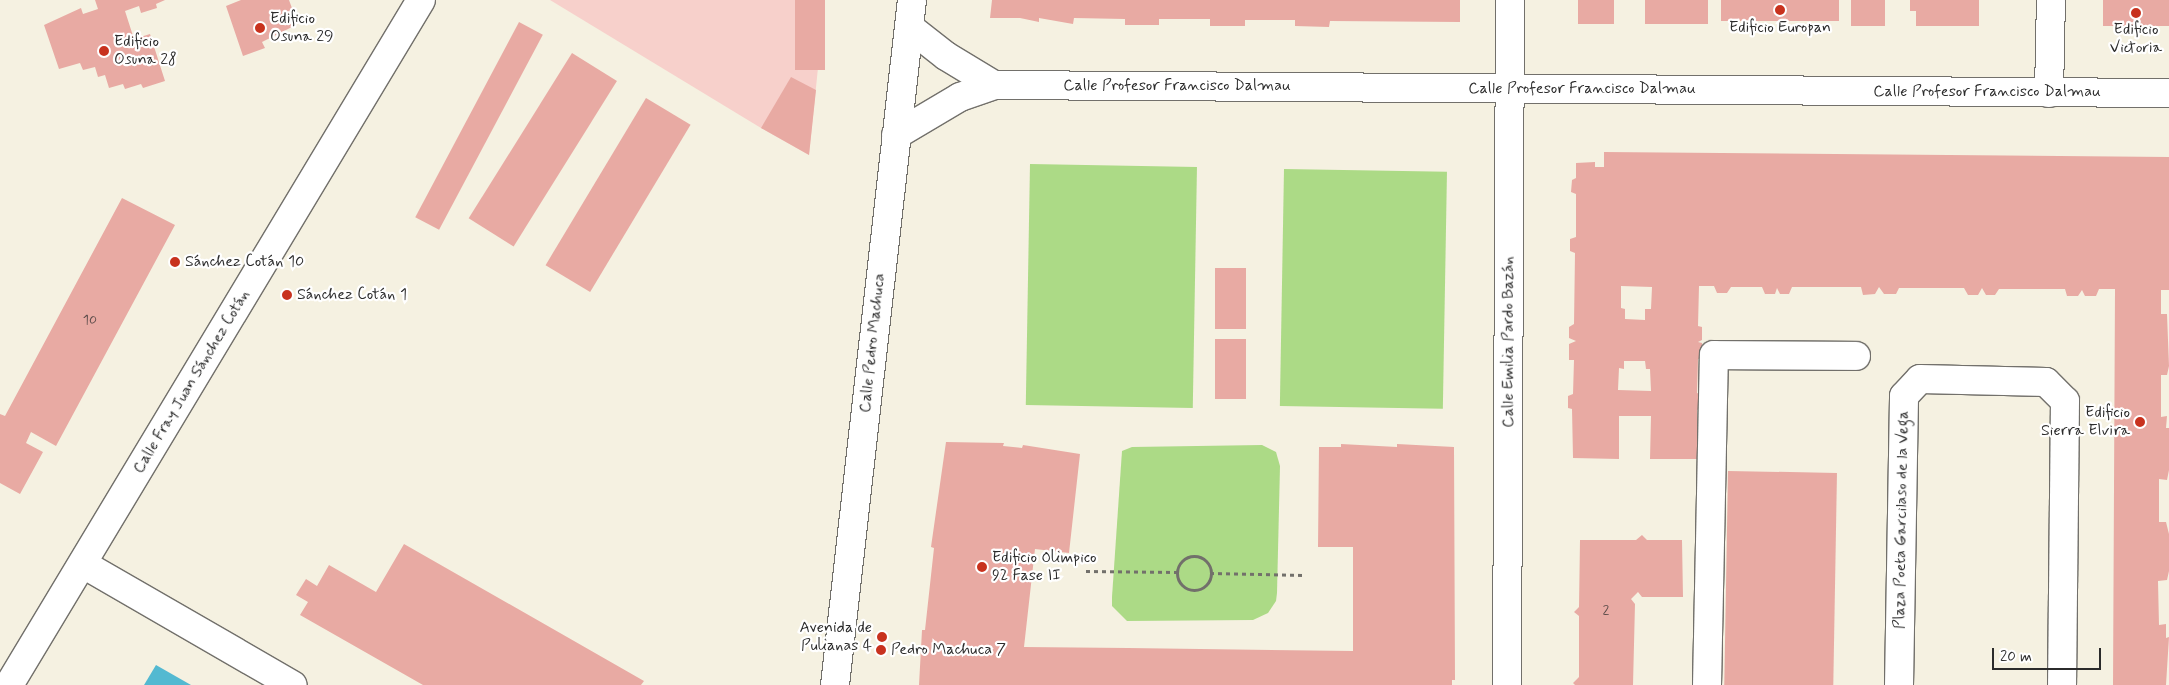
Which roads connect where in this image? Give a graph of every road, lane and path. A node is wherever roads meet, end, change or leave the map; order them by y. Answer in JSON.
{"nodes":[{"id":1,"x":420,"y":0,"type":"edge"},
{"id":2,"x":912,"y":0,"type":"edge"},
{"id":3,"x":1510,"y":0,"type":"edge"},
{"id":4,"x":2050,"y":0,"type":"edge"},
{"id":5,"x":909,"y":27,"type":"junction"},
{"id":6,"x":994,"y":85,"type":"junction"},
{"id":7,"x":1510,"y":88,"type":"junction"},
{"id":8,"x":2049,"y":93,"type":"junction"},
{"id":9,"x":2169,"y":93,"type":"edge"},
{"id":10,"x":896,"y":135,"type":"junction"},
{"id":11,"x":1856,"y":356,"type":"dead end"},
{"id":12,"x":83,"y":564,"type":"junction"},
{"id":13,"x":1086,"y":571,"type":"dead end"},
{"id":14,"x":1177,"y":572,"type":"junction"},
{"id":15,"x":1210,"y":573,"type":"junction"},
{"id":16,"x":1303,"y":575,"type":"dead end"},
{"id":17,"x":9,"y":685,"type":"edge"},
{"id":18,"x":293,"y":685,"type":"edge"},
{"id":19,"x":835,"y":685,"type":"edge"},
{"id":20,"x":1507,"y":685,"type":"edge"},
{"id":21,"x":1707,"y":685,"type":"edge"},
{"id":22,"x":1899,"y":685,"type":"edge"},
{"id":23,"x":2062,"y":685,"type":"edge"}],
"edges":[{"from":1,"to":12,"type":"street","name":"Calle Fray Juan Sánchez Cotán"},
{"from":2,"to":5,"type":"street","name":"Calle Pedro Machuca"},
{"from":3,"to":7,"type":"street","name":"Calle Emilia Pardo Bazán"},
{"from":4,"to":8,"type":"street"},
{"from":5,"to":6,"type":"street"},
{"from":5,"to":10,"type":"street","name":"Calle Pedro Machuca"},
{"from":6,"to":7,"type":"street","name":"Calle Profesor Francisco Dalmau"},
{"from":6,"to":10,"type":"street","name":"Calle Profesor Francisco Dalmau"},
{"from":7,"to":8,"type":"street","name":"Calle Profesor Francisco Dalmau"},
{"from":7,"to":20,"type":"street","name":"Calle Emilia Pardo Bazán"},
{"from":8,"to":9,"type":"street","name":"Calle Profesor Francisco Dalmau"},
{"from":10,"to":19,"type":"street","name":"Calle Pedro Machuca"},
{"from":11,"to":21,"type":"street"},
{"from":12,"to":17,"type":"street","name":"Calle Fray Juan Sánchez Cotán"},
{"from":12,"to":18,"type":"street"},
{"from":13,"to":14,"type":"path"},
{"from":14,"to":15,"type":"path"},
{"from":14,"to":15,"type":"path"},
{"from":15,"to":16,"type":"path"},
{"from":22,"to":23,"type":"street","name":"Plaza Poeta Garcilaso de la Vega"}]}
